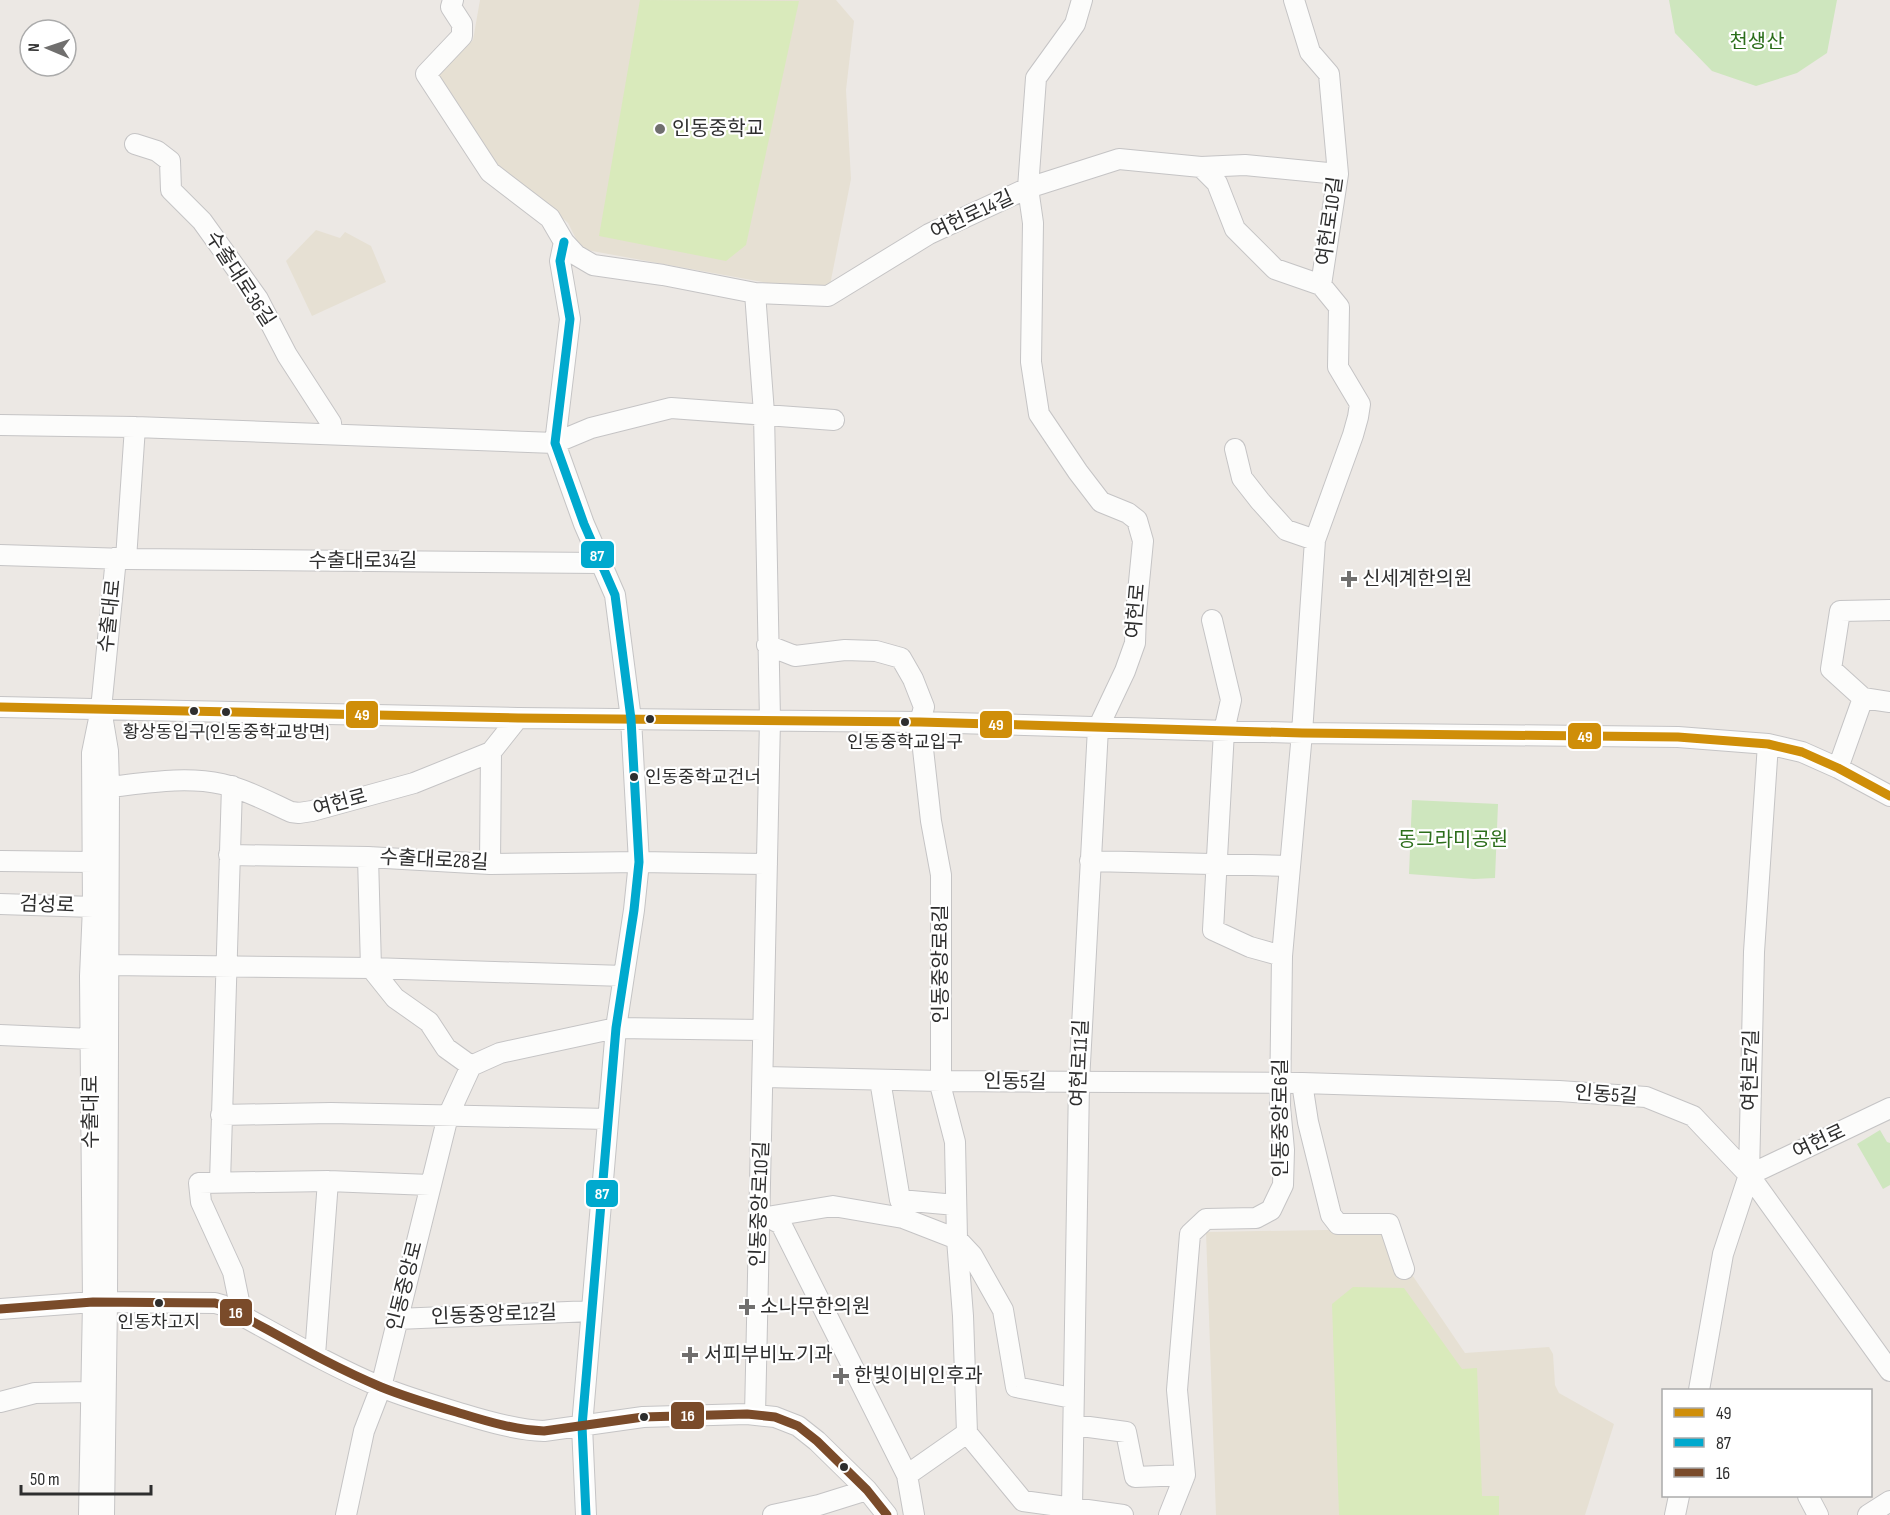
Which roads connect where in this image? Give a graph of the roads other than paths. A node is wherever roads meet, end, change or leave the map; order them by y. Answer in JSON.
{"nodes":[{"id":1,"x":453,"y":0,"type":"edge"},
{"id":2,"x":1082,"y":0,"type":"edge"},
{"id":3,"x":1294,"y":0,"type":"edge"},
{"id":4,"x":135,"y":144,"type":"dead end"},
{"id":5,"x":1201,"y":166,"type":"junction"},
{"id":6,"x":1338,"y":174,"type":"junction"},
{"id":7,"x":1028,"y":188,"type":"junction"},
{"id":8,"x":564,"y":242,"type":"junction"},
{"id":9,"x":1321,"y":285,"type":"junction"},
{"id":10,"x":755,"y":293,"type":"junction"},
{"id":11,"x":764,"y":413,"type":"junction"},
{"id":12,"x":834,"y":420,"type":"dead end"},
{"id":13,"x":0,"y":425,"type":"edge"},
{"id":14,"x":135,"y":427,"type":"junction"},
{"id":15,"x":332,"y":434,"type":"junction"},
{"id":16,"x":555,"y":443,"type":"junction"},
{"id":17,"x":1235,"y":449,"type":"dead end"},
{"id":18,"x":1315,"y":540,"type":"junction"},
{"id":19,"x":0,"y":555,"type":"edge"},
{"id":20,"x":1141,"y":558,"type":"joint"},
{"id":21,"x":121,"y":559,"type":"junction"},
{"id":22,"x":601,"y":563,"type":"junction"},
{"id":23,"x":1890,"y":610,"type":"edge"},
{"id":24,"x":1212,"y":620,"type":"dead end"},
{"id":25,"x":767,"y":645,"type":"junction"},
{"id":26,"x":1863,"y":698,"type":"junction"},
{"id":27,"x":1890,"y":702,"type":"edge"},
{"id":28,"x":0,"y":707,"type":"edge"},
{"id":29,"x":101,"y":709,"type":"junction"},
{"id":30,"x":518,"y":718,"type":"junction"},
{"id":31,"x":631,"y":719,"type":"junction"},
{"id":32,"x":770,"y":720,"type":"junction"},
{"id":33,"x":920,"y":722,"type":"junction"},
{"id":34,"x":1098,"y":728,"type":"junction"},
{"id":35,"x":1224,"y":731,"type":"junction"},
{"id":36,"x":1302,"y":733,"type":"junction"},
{"id":37,"x":1768,"y":744,"type":"junction"},
{"id":38,"x":491,"y":752,"type":"junction"},
{"id":39,"x":1838,"y":768,"type":"junction"},
{"id":40,"x":232,"y":786,"type":"junction"},
{"id":41,"x":109,"y":787,"type":"junction"},
{"id":42,"x":1890,"y":796,"type":"edge"},
{"id":43,"x":230,"y":855,"type":"junction"},
{"id":44,"x":368,"y":856,"type":"junction"},
{"id":45,"x":0,"y":861,"type":"edge"},
{"id":46,"x":1090,"y":861,"type":"junction"},
{"id":47,"x":93,"y":862,"type":"junction"},
{"id":48,"x":639,"y":862,"type":"junction"},
{"id":49,"x":490,"y":864,"type":"junction"},
{"id":50,"x":767,"y":864,"type":"junction"},
{"id":51,"x":1217,"y":864,"type":"junction"},
{"id":52,"x":1290,"y":866,"type":"junction"},
{"id":53,"x":0,"y":904,"type":"edge"},
{"id":54,"x":93,"y":907,"type":"junction"},
{"id":55,"x":1282,"y":956,"type":"junction"},
{"id":56,"x":108,"y":965,"type":"junction"},
{"id":57,"x":226,"y":966,"type":"junction"},
{"id":58,"x":370,"y":968,"type":"junction"},
{"id":59,"x":624,"y":976,"type":"junction"},
{"id":60,"x":616,"y":1028,"type":"junction"},
{"id":61,"x":762,"y":1030,"type":"junction"},
{"id":62,"x":0,"y":1035,"type":"edge"},
{"id":63,"x":91,"y":1039,"type":"junction"},
{"id":64,"x":471,"y":1066,"type":"junction"},
{"id":65,"x":764,"y":1077,"type":"junction"},
{"id":66,"x":880,"y":1080,"type":"junction"},
{"id":67,"x":941,"y":1081,"type":"junction"},
{"id":68,"x":1079,"y":1082,"type":"junction"},
{"id":69,"x":1302,"y":1083,"type":"junction"},
{"id":70,"x":1280,"y":1084,"type":"junction"},
{"id":71,"x":1890,"y":1108,"type":"edge"},
{"id":72,"x":221,"y":1115,"type":"junction"},
{"id":73,"x":448,"y":1116,"type":"junction"},
{"id":74,"x":608,"y":1119,"type":"junction"},
{"id":75,"x":1749,"y":1175,"type":"junction"},
{"id":76,"x":328,"y":1181,"type":"junction"},
{"id":77,"x":220,"y":1182,"type":"junction"},
{"id":78,"x":430,"y":1185,"type":"junction"},
{"id":79,"x":956,"y":1205,"type":"junction"},
{"id":80,"x":763,"y":1215,"type":"junction"},
{"id":81,"x":957,"y":1239,"type":"junction"},
{"id":82,"x":1404,"y":1269,"type":"dead end"},
{"id":83,"x":100,"y":1302,"type":"junction"},
{"id":84,"x":0,"y":1309,"type":"edge"},
{"id":85,"x":592,"y":1311,"type":"junction"},
{"id":86,"x":237,"y":1312,"type":"junction"},
{"id":87,"x":397,"y":1319,"type":"junction"},
{"id":88,"x":315,"y":1355,"type":"junction"},
{"id":89,"x":1890,"y":1371,"type":"edge"},
{"id":90,"x":381,"y":1387,"type":"junction"},
{"id":91,"x":1699,"y":1389,"type":"edge"},
{"id":92,"x":91,"y":1392,"type":"junction"},
{"id":93,"x":1072,"y":1398,"type":"junction"},
{"id":94,"x":0,"y":1402,"type":"edge"},
{"id":95,"x":755,"y":1415,"type":"junction"},
{"id":96,"x":1074,"y":1425,"type":"junction"},
{"id":97,"x":582,"y":1426,"type":"junction"},
{"id":98,"x":967,"y":1433,"type":"junction"},
{"id":99,"x":907,"y":1474,"type":"junction"},
{"id":100,"x":1185,"y":1475,"type":"junction"},
{"id":101,"x":867,"y":1490,"type":"junction"},
{"id":102,"x":1679,"y":1497,"type":"edge"},
{"id":103,"x":1809,"y":1497,"type":"edge"},
{"id":104,"x":1890,"y":1500,"type":"edge"},
{"id":105,"x":1072,"y":1508,"type":"junction"},
{"id":106,"x":89,"y":1515,"type":"edge"},
{"id":107,"x":104,"y":1515,"type":"edge"},
{"id":108,"x":346,"y":1515,"type":"edge"},
{"id":109,"x":586,"y":1515,"type":"edge"},
{"id":110,"x":773,"y":1515,"type":"edge"},
{"id":111,"x":886,"y":1515,"type":"edge"},
{"id":112,"x":914,"y":1515,"type":"edge"},
{"id":113,"x":1123,"y":1515,"type":"edge"},
{"id":114,"x":1169,"y":1515,"type":"edge"},
{"id":115,"x":1675,"y":1515,"type":"edge"},
{"id":116,"x":1818,"y":1515,"type":"edge"},
{"id":117,"x":1869,"y":1515,"type":"edge"}],
"edges":[{"from":1,"to":8,"type":"street","name":"여헌로14길"},
{"from":2,"to":7,"type":"street"},
{"from":3,"to":6,"type":"street","name":"여헌로10길"},
{"from":4,"to":15,"type":"street","name":"수출대로36길"},
{"from":5,"to":6,"type":"street"},
{"from":5,"to":7,"type":"street"},
{"from":5,"to":9,"type":"street"},
{"from":6,"to":9,"type":"street","name":"여헌로10길"},
{"from":7,"to":10,"type":"street","name":"여헌로14길"},
{"from":7,"to":20,"type":"street","name":"여헌로14길"},
{"from":8,"to":10,"type":"street","name":"여헌로14길"},
{"from":8,"to":16,"type":"street"},
{"from":9,"to":18,"type":"street","name":"여헌로10길"},
{"from":10,"to":11,"type":"street"},
{"from":11,"to":12,"type":"street"},
{"from":11,"to":16,"type":"street"},
{"from":11,"to":25,"type":"street"},
{"from":13,"to":14,"type":"street"},
{"from":14,"to":15,"type":"street"},
{"from":14,"to":21,"type":"street","name":"수출대로"},
{"from":15,"to":16,"type":"street"},
{"from":16,"to":22,"type":"street"},
{"from":17,"to":18,"type":"street"},
{"from":18,"to":36,"type":"street","name":"여헌로10길"},
{"from":19,"to":21,"type":"street","name":"수출대로34길"},
{"from":20,"to":34,"type":"street","name":"여헌로"},
{"from":21,"to":22,"type":"street","name":"수출대로34길"},
{"from":21,"to":29,"type":"street","name":"수출대로"},
{"from":22,"to":31,"type":"street"},
{"from":23,"to":26,"type":"street"},
{"from":24,"to":35,"type":"street"},
{"from":25,"to":32,"type":"street"},
{"from":25,"to":33,"type":"street"},
{"from":26,"to":27,"type":"street"},
{"from":26,"to":39,"type":"street"},
{"from":28,"to":29,"type":"street"},
{"from":29,"to":30,"type":"street"},
{"from":29,"to":41,"type":"street","name":"수출대로"},
{"from":29,"to":47,"type":"street","name":"수출대로"},
{"from":30,"to":31,"type":"street"},
{"from":30,"to":38,"type":"street","name":"여헌로"},
{"from":31,"to":32,"type":"street"},
{"from":31,"to":48,"type":"street"},
{"from":32,"to":33,"type":"street"},
{"from":32,"to":50,"type":"street","name":"인동중앙로10길"},
{"from":33,"to":34,"type":"street"},
{"from":33,"to":67,"type":"street","name":"인동중앙로8길"},
{"from":34,"to":35,"type":"street"},
{"from":34,"to":46,"type":"street","name":"여헌로11길"},
{"from":35,"to":36,"type":"street"},
{"from":35,"to":51,"type":"street"},
{"from":36,"to":37,"type":"street"},
{"from":36,"to":52,"type":"street","name":"인동중앙로6길"},
{"from":37,"to":39,"type":"street"},
{"from":37,"to":75,"type":"street","name":"여헌로7길"},
{"from":38,"to":40,"type":"street","name":"여헌로"},
{"from":38,"to":49,"type":"street"},
{"from":39,"to":42,"type":"street"},
{"from":40,"to":41,"type":"street","name":"여헌로"},
{"from":40,"to":43,"type":"street"},
{"from":41,"to":56,"type":"street","name":"수출대로"},
{"from":43,"to":44,"type":"street","name":"수출대로28길"},
{"from":43,"to":57,"type":"street"},
{"from":44,"to":49,"type":"street","name":"수출대로28길"},
{"from":44,"to":58,"type":"street"},
{"from":45,"to":47,"type":"street"},
{"from":46,"to":51,"type":"street"},
{"from":46,"to":68,"type":"street","name":"여헌로11길"},
{"from":47,"to":54,"type":"street","name":"수출대로"},
{"from":48,"to":49,"type":"street","name":"수출대로28길"},
{"from":48,"to":50,"type":"street"},
{"from":48,"to":59,"type":"street"},
{"from":50,"to":61,"type":"street","name":"인동중앙로10길"},
{"from":51,"to":52,"type":"street"},
{"from":51,"to":55,"type":"street"},
{"from":52,"to":55,"type":"street","name":"인동중앙로6길"},
{"from":53,"to":54,"type":"street","name":"검성로"},
{"from":54,"to":63,"type":"street","name":"수출대로"},
{"from":55,"to":70,"type":"street","name":"인동중앙로6길"},
{"from":56,"to":57,"type":"street"},
{"from":56,"to":83,"type":"street","name":"수출대로"},
{"from":57,"to":58,"type":"street"},
{"from":57,"to":72,"type":"street"},
{"from":58,"to":59,"type":"street"},
{"from":58,"to":64,"type":"street"},
{"from":59,"to":60,"type":"street"},
{"from":60,"to":61,"type":"street"},
{"from":60,"to":64,"type":"street"},
{"from":60,"to":74,"type":"street"},
{"from":61,"to":65,"type":"street","name":"인동중앙로10길"},
{"from":62,"to":63,"type":"street"},
{"from":63,"to":83,"type":"street","name":"수출대로"},
{"from":64,"to":73,"type":"street","name":"인동중앙로"},
{"from":65,"to":66,"type":"street","name":"인동5길"},
{"from":65,"to":80,"type":"street","name":"인동중앙로10길"},
{"from":66,"to":67,"type":"street","name":"인동5길"},
{"from":66,"to":79,"type":"street"},
{"from":67,"to":68,"type":"street","name":"인동5길"},
{"from":67,"to":79,"type":"street","name":"인동중앙로8길"},
{"from":68,"to":70,"type":"street","name":"인동5길"},
{"from":68,"to":93,"type":"street","name":"여헌로11길"},
{"from":69,"to":70,"type":"street","name":"인동5길"},
{"from":69,"to":75,"type":"street","name":"인동5길"},
{"from":69,"to":82,"type":"street"},
{"from":70,"to":100,"type":"street","name":"인동중앙로6길"},
{"from":71,"to":75,"type":"street","name":"여헌로"},
{"from":72,"to":73,"type":"street"},
{"from":72,"to":77,"type":"street"},
{"from":73,"to":74,"type":"street"},
{"from":73,"to":78,"type":"street","name":"인동중앙로"},
{"from":74,"to":85,"type":"street"},
{"from":75,"to":89,"type":"street","name":"인동5길"},
{"from":75,"to":91,"type":"street","name":"여헌로7길"},
{"from":76,"to":77,"type":"street"},
{"from":76,"to":78,"type":"street"},
{"from":76,"to":88,"type":"street"},
{"from":77,"to":86,"type":"street"},
{"from":78,"to":87,"type":"street","name":"인동중앙로"},
{"from":79,"to":81,"type":"street","name":"인동중앙로8길"},
{"from":80,"to":81,"type":"street"},
{"from":80,"to":95,"type":"street","name":"인동중앙로10길"},
{"from":80,"to":99,"type":"street"},
{"from":81,"to":93,"type":"street"},
{"from":81,"to":98,"type":"street","name":"인동중앙로8길"},
{"from":83,"to":84,"type":"street"},
{"from":83,"to":86,"type":"street"},
{"from":83,"to":92,"type":"street","name":"수출대로"},
{"from":83,"to":107,"type":"street","name":"수출대로"},
{"from":85,"to":87,"type":"street","name":"인동중앙로12길"},
{"from":85,"to":97,"type":"street"},
{"from":86,"to":88,"type":"street"},
{"from":87,"to":90,"type":"street","name":"인동중앙로"},
{"from":88,"to":90,"type":"street"},
{"from":90,"to":97,"type":"street"},
{"from":90,"to":108,"type":"street","name":"인동중앙로"},
{"from":92,"to":94,"type":"street"},
{"from":92,"to":106,"type":"street","name":"수출대로"},
{"from":93,"to":96,"type":"street","name":"여헌로11길"},
{"from":95,"to":97,"type":"street"},
{"from":95,"to":101,"type":"street"},
{"from":96,"to":100,"type":"street"},
{"from":96,"to":105,"type":"street","name":"여헌로11길"},
{"from":97,"to":109,"type":"street"},
{"from":98,"to":99,"type":"street"},
{"from":98,"to":105,"type":"street"},
{"from":99,"to":112,"type":"street"},
{"from":100,"to":114,"type":"street","name":"인동중앙로6길"},
{"from":101,"to":110,"type":"street"},
{"from":101,"to":111,"type":"street"},
{"from":102,"to":115,"type":"street"},
{"from":103,"to":116,"type":"street"},
{"from":104,"to":117,"type":"street"},
{"from":105,"to":113,"type":"street"}]}
